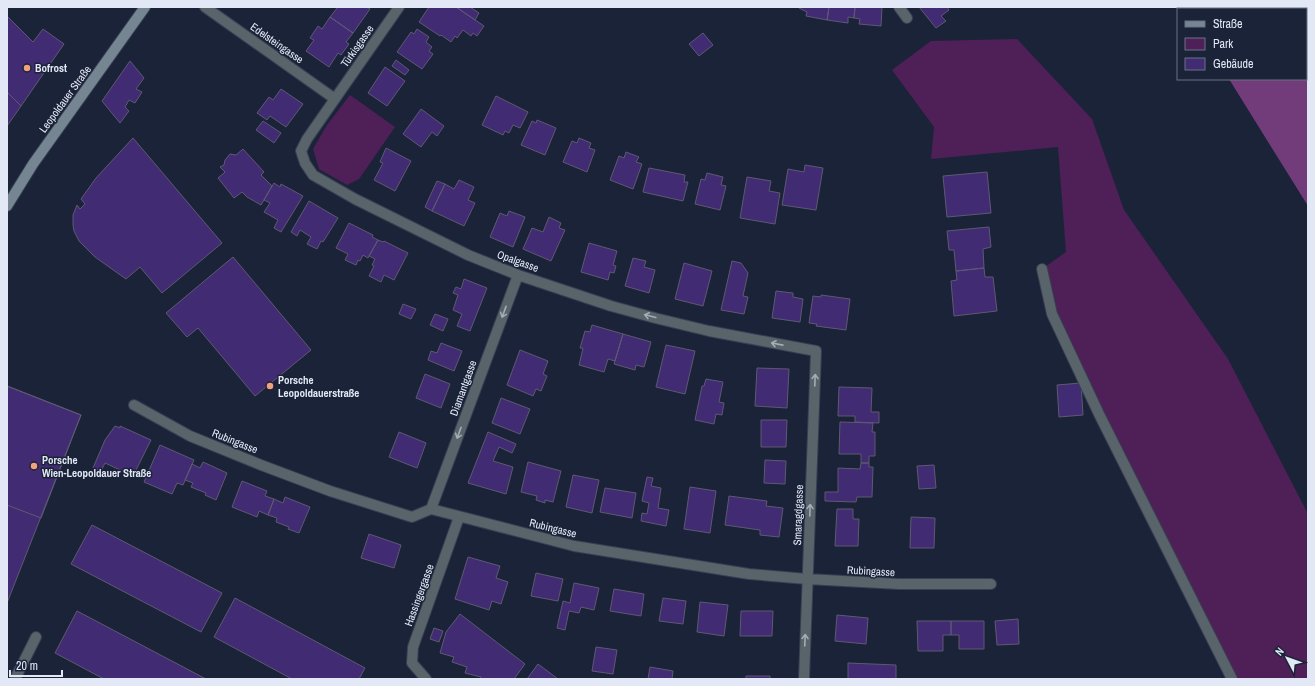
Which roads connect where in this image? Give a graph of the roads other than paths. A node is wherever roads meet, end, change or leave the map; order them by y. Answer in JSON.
{"nodes":[{"id":1,"x":145,"y":7,"type":"edge"},
{"id":2,"x":205,"y":7,"type":"edge"},
{"id":3,"x":399,"y":7,"type":"edge"},
{"id":4,"x":899,"y":7,"type":"edge"},
{"id":5,"x":907,"y":18,"type":"dead end"},
{"id":6,"x":335,"y":99,"type":"junction"},
{"id":7,"x":7,"y":206,"type":"edge"},
{"id":8,"x":1042,"y":269,"type":"dead end"},
{"id":9,"x":518,"y":275,"type":"junction"},
{"id":10,"x":816,"y":351,"type":"joint"},
{"id":11,"x":134,"y":405,"type":"dead end"},
{"id":12,"x":431,"y":509,"type":"junction"},
{"id":13,"x":459,"y":517,"type":"junction"},
{"id":14,"x":807,"y":579,"type":"junction"},
{"id":15,"x":991,"y":584,"type":"dead end"},
{"id":16,"x":36,"y":637,"type":"dead end"},
{"id":17,"x":15,"y":679,"type":"edge"},
{"id":18,"x":426,"y":679,"type":"edge"},
{"id":19,"x":804,"y":679,"type":"edge"},
{"id":20,"x":1232,"y":679,"type":"edge"}],
"edges":[{"from":1,"to":7,"type":"main road","name":"Leopoldauer Straße"},
{"from":2,"to":6,"type":"street","name":"Edelsteingasse"},
{"from":3,"to":6,"type":"street","name":"Türkisgasse"},
{"from":4,"to":5,"type":"street"},
{"from":6,"to":9,"type":"street","name":"Opalgasse"},
{"from":8,"to":20,"type":"street"},
{"from":10,"to":9,"type":"street","name":"Opalgasse","one_way":true},
{"from":9,"to":12,"type":"street","name":"Diamantgasse","one_way":true},
{"from":14,"to":10,"type":"street","name":"Smaragdgasse","one_way":true},
{"from":11,"to":12,"type":"street","name":"Rubingasse"},
{"from":12,"to":13,"type":"street","name":"Rubingasse"},
{"from":13,"to":14,"type":"street","name":"Rubingasse"},
{"from":13,"to":18,"type":"street","name":"Hassingergasse"},
{"from":14,"to":15,"type":"street","name":"Rubingasse"},
{"from":19,"to":14,"type":"street","name":"Smaragdgasse","one_way":true},
{"from":16,"to":17,"type":"street"}]}
